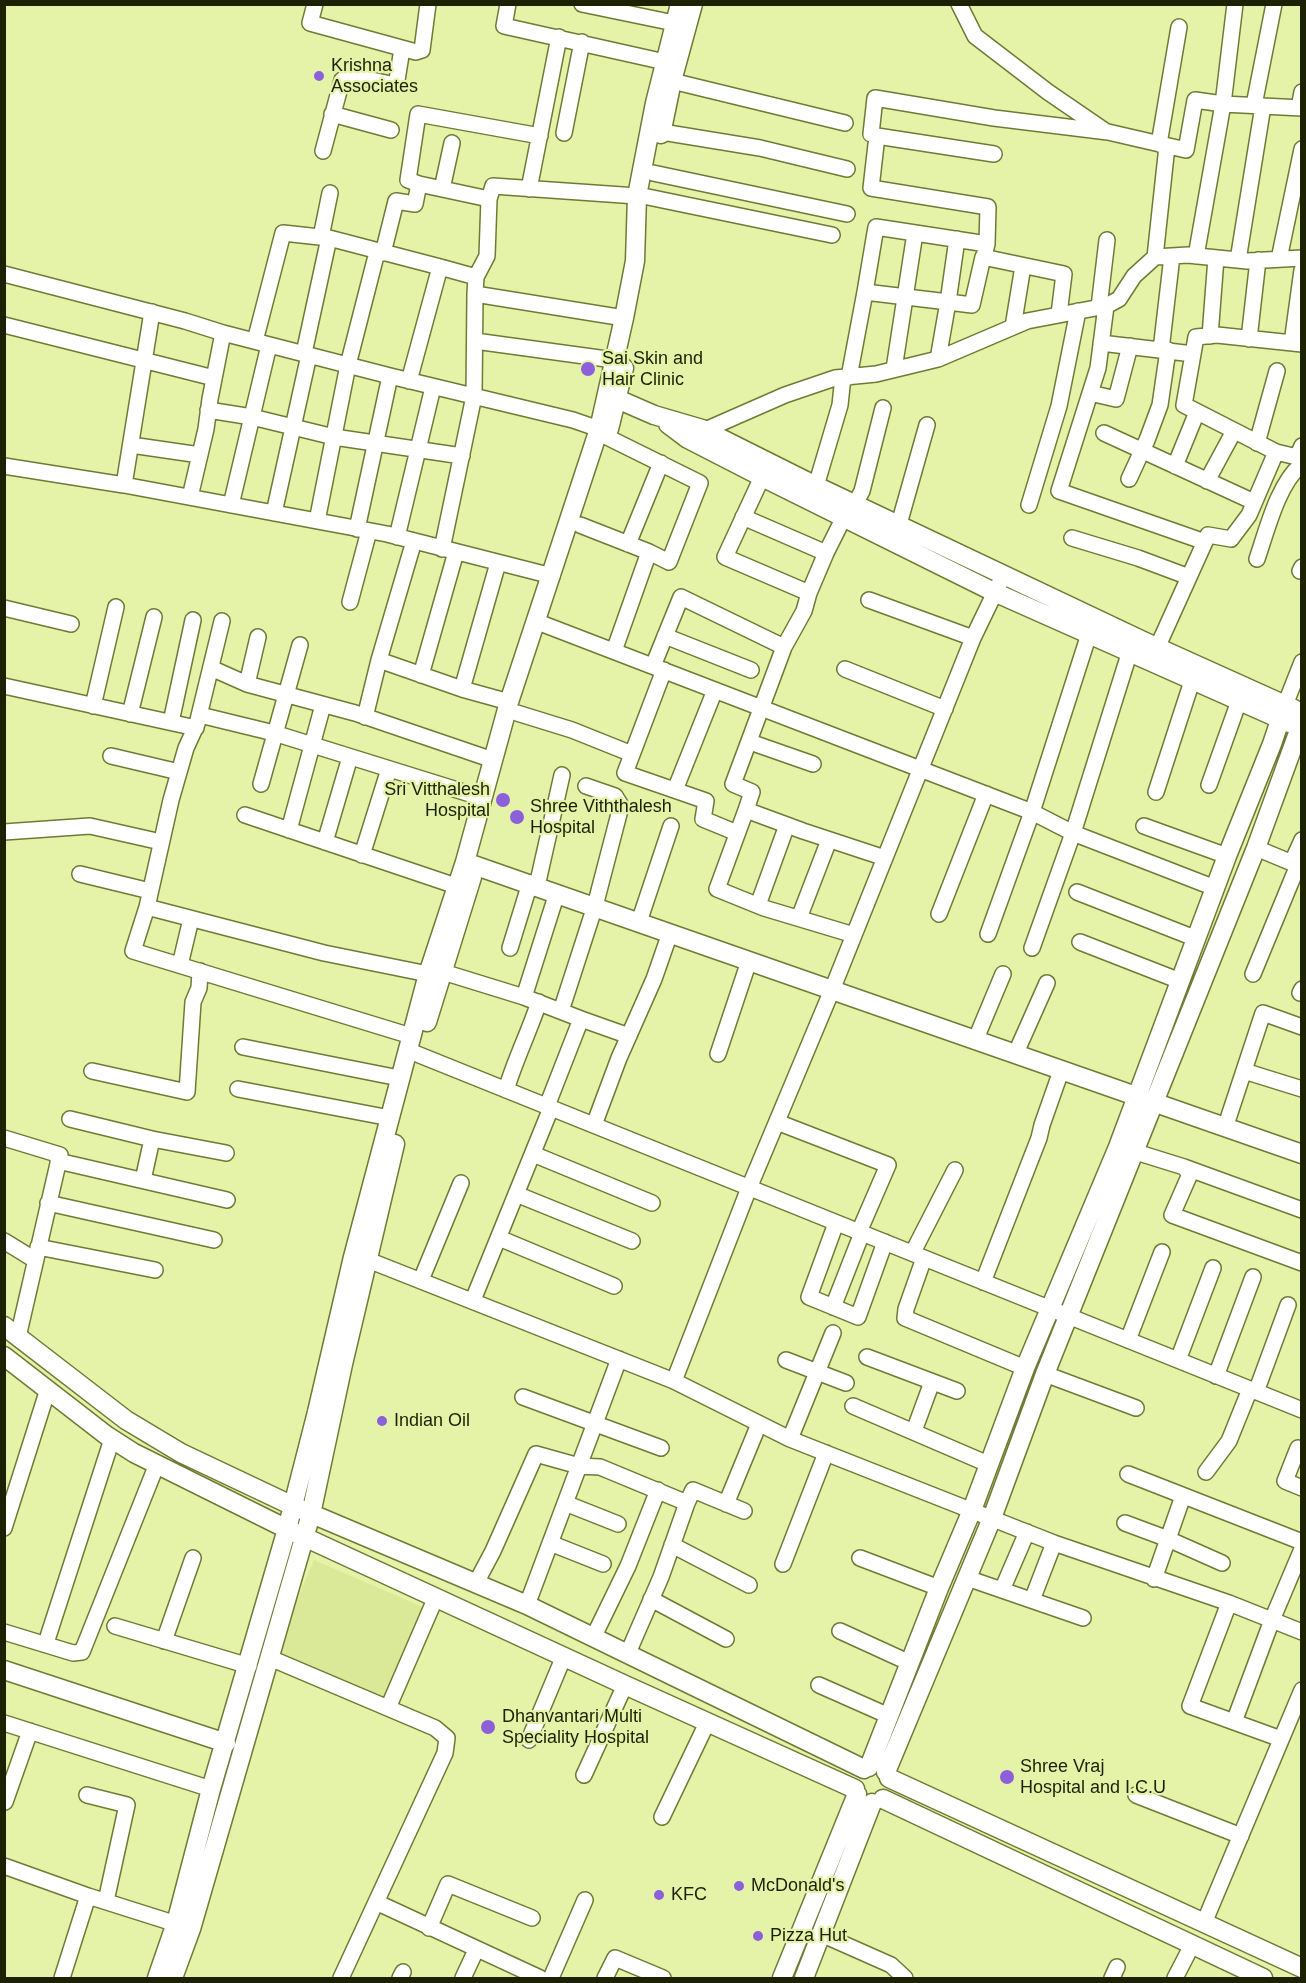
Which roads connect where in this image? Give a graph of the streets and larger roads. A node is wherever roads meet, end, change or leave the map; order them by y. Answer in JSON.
{"nodes":[{"id":1,"x":315,"y":4,"type":"edge"},
{"id":2,"x":428,"y":4,"type":"edge"},
{"id":3,"x":508,"y":4,"type":"edge"},
{"id":4,"x":582,"y":4,"type":"edge"},
{"id":5,"x":680,"y":4,"type":"edge"},
{"id":6,"x":693,"y":4,"type":"edge"},
{"id":7,"x":959,"y":4,"type":"edge"},
{"id":8,"x":1274,"y":4,"type":"edge"},
{"id":9,"x":1230,"y":7,"type":"edge"},
{"id":10,"x":674,"y":23,"type":"junction"},
{"id":11,"x":1179,"y":27,"type":"dead end"},
{"id":12,"x":559,"y":37,"type":"junction"},
{"id":13,"x":582,"y":42,"type":"junction"},
{"id":14,"x":402,"y":49,"type":"junction"},
{"id":15,"x":665,"y":62,"type":"junction"},
{"id":16,"x":672,"y":81,"type":"junction"},
{"id":17,"x":1302,"y":92,"type":"edge"},
{"id":18,"x":1223,"y":104,"type":"junction"},
{"id":19,"x":1258,"y":106,"type":"junction"},
{"id":20,"x":1300,"y":108,"type":"edge"},
{"id":21,"x":332,"y":114,"type":"junction"},
{"id":22,"x":846,"y":123,"type":"dead end"},
{"id":23,"x":391,"y":130,"type":"dead end"},
{"id":24,"x":662,"y":132,"type":"junction"},
{"id":25,"x":1108,"y":132,"type":"junction"},
{"id":26,"x":564,"y":133,"type":"dead end"},
{"id":27,"x":540,"y":136,"type":"junction"},
{"id":28,"x":877,"y":136,"type":"junction"},
{"id":29,"x":452,"y":143,"type":"dead end"},
{"id":30,"x":1163,"y":145,"type":"junction"},
{"id":31,"x":1302,"y":149,"type":"edge"},
{"id":32,"x":323,"y":151,"type":"dead end"},
{"id":33,"x":994,"y":154,"type":"dead end"},
{"id":34,"x":848,"y":169,"type":"dead end"},
{"id":35,"x":653,"y":173,"type":"junction"},
{"id":36,"x":419,"y":184,"type":"junction"},
{"id":37,"x":442,"y":189,"type":"junction"},
{"id":38,"x":529,"y":189,"type":"junction"},
{"id":39,"x":330,"y":193,"type":"dead end"},
{"id":40,"x":643,"y":197,"type":"junction"},
{"id":41,"x":489,"y":199,"type":"junction"},
{"id":42,"x":848,"y":214,"type":"dead end"},
{"id":43,"x":915,"y":233,"type":"junction"},
{"id":44,"x":832,"y":235,"type":"dead end"},
{"id":45,"x":325,"y":238,"type":"junction"},
{"id":46,"x":957,"y":239,"type":"junction"},
{"id":47,"x":1107,"y":240,"type":"dead end"},
{"id":48,"x":985,"y":251,"type":"junction"},
{"id":49,"x":380,"y":253,"type":"junction"},
{"id":50,"x":1172,"y":256,"type":"junction"},
{"id":51,"x":1196,"y":256,"type":"junction"},
{"id":52,"x":1155,"y":257,"type":"junction"},
{"id":53,"x":1216,"y":258,"type":"junction"},
{"id":54,"x":1302,"y":258,"type":"edge"},
{"id":55,"x":1279,"y":259,"type":"junction"},
{"id":56,"x":1238,"y":260,"type":"junction"},
{"id":57,"x":1258,"y":260,"type":"junction"},
{"id":58,"x":1023,"y":266,"type":"junction"},
{"id":59,"x":440,"y":267,"type":"junction"},
{"id":60,"x":1302,"y":270,"type":"edge"},
{"id":61,"x":4,"y":274,"type":"edge"},
{"id":62,"x":476,"y":277,"type":"junction"},
{"id":63,"x":865,"y":292,"type":"junction"},
{"id":64,"x":475,"y":294,"type":"junction"},
{"id":65,"x":905,"y":297,"type":"junction"},
{"id":66,"x":948,"y":303,"type":"junction"},
{"id":67,"x":1102,"y":307,"type":"junction"},
{"id":68,"x":1078,"y":311,"type":"junction"},
{"id":69,"x":152,"y":312,"type":"junction"},
{"id":70,"x":1059,"y":314,"type":"junction"},
{"id":71,"x":624,"y":318,"type":"junction"},
{"id":72,"x":4,"y":325,"type":"edge"},
{"id":73,"x":1012,"y":327,"type":"junction"},
{"id":74,"x":222,"y":333,"type":"junction"},
{"id":75,"x":1210,"y":336,"type":"junction"},
{"id":76,"x":1249,"y":339,"type":"junction"},
{"id":77,"x":475,"y":341,"type":"junction"},
{"id":78,"x":262,"y":343,"type":"junction"},
{"id":79,"x":1101,"y":343,"type":"junction"},
{"id":80,"x":1297,"y":343,"type":"edge"},
{"id":81,"x":1130,"y":346,"type":"junction"},
{"id":82,"x":1164,"y":350,"type":"junction"},
{"id":83,"x":306,"y":354,"type":"junction"},
{"id":84,"x":1193,"y":354,"type":"junction"},
{"id":85,"x":938,"y":359,"type":"junction"},
{"id":86,"x":614,"y":360,"type":"junction"},
{"id":87,"x":144,"y":362,"type":"junction"},
{"id":88,"x":348,"y":365,"type":"junction"},
{"id":89,"x":894,"y":369,"type":"junction"},
{"id":90,"x":1277,"y":371,"type":"dead end"},
{"id":91,"x":390,"y":376,"type":"junction"},
{"id":92,"x":846,"y":377,"type":"junction"},
{"id":93,"x":214,"y":378,"type":"junction"},
{"id":94,"x":409,"y":381,"type":"junction"},
{"id":95,"x":433,"y":387,"type":"junction"},
{"id":96,"x":1090,"y":393,"type":"junction"},
{"id":97,"x":474,"y":396,"type":"junction"},
{"id":98,"x":611,"y":397,"type":"junction"},
{"id":99,"x":883,"y":408,"type":"dead end"},
{"id":100,"x":208,"y":410,"type":"junction"},
{"id":101,"x":1197,"y":412,"type":"junction"},
{"id":102,"x":252,"y":417,"type":"junction"},
{"id":103,"x":927,"y":425,"type":"dead end"},
{"id":104,"x":293,"y":428,"type":"junction"},
{"id":105,"x":1234,"y":431,"type":"junction"},
{"id":106,"x":603,"y":433,"type":"junction"},
{"id":107,"x":1104,"y":433,"type":"dead end"},
{"id":108,"x":695,"y":434,"type":"junction"},
{"id":109,"x":334,"y":437,"type":"junction"},
{"id":110,"x":1257,"y":443,"type":"junction"},
{"id":111,"x":375,"y":444,"type":"junction"},
{"id":112,"x":130,"y":445,"type":"junction"},
{"id":113,"x":418,"y":451,"type":"junction"},
{"id":114,"x":1142,"y":451,"type":"junction"},
{"id":115,"x":1276,"y":452,"type":"junction"},
{"id":116,"x":200,"y":455,"type":"junction"},
{"id":117,"x":462,"y":456,"type":"junction"},
{"id":118,"x":1300,"y":459,"type":"edge"},
{"id":119,"x":661,"y":463,"type":"junction"},
{"id":120,"x":4,"y":466,"type":"edge"},
{"id":121,"x":1175,"y":466,"type":"junction"},
{"id":122,"x":762,"y":477,"type":"junction"},
{"id":123,"x":1129,"y":479,"type":"dead end"},
{"id":124,"x":1207,"y":481,"type":"junction"},
{"id":125,"x":124,"y":485,"type":"junction"},
{"id":126,"x":816,"y":486,"type":"junction"},
{"id":127,"x":190,"y":497,"type":"junction"},
{"id":128,"x":1254,"y":502,"type":"junction"},
{"id":129,"x":231,"y":505,"type":"junction"},
{"id":130,"x":1029,"y":505,"type":"dead end"},
{"id":131,"x":849,"y":511,"type":"junction"},
{"id":132,"x":274,"y":513,"type":"junction"},
{"id":133,"x":743,"y":517,"type":"junction"},
{"id":134,"x":317,"y":521,"type":"junction"},
{"id":135,"x":899,"y":524,"type":"junction"},
{"id":136,"x":580,"y":525,"type":"junction"},
{"id":137,"x":363,"y":530,"type":"junction"},
{"id":138,"x":398,"y":537,"type":"junction"},
{"id":139,"x":1072,"y":538,"type":"dead end"},
{"id":140,"x":414,"y":541,"type":"junction"},
{"id":141,"x":1205,"y":542,"type":"junction"},
{"id":142,"x":628,"y":543,"type":"junction"},
{"id":143,"x":449,"y":550,"type":"junction"},
{"id":144,"x":649,"y":552,"type":"junction"},
{"id":145,"x":826,"y":553,"type":"junction"},
{"id":146,"x":1257,"y":559,"type":"dead end"},
{"id":147,"x":498,"y":563,"type":"junction"},
{"id":148,"x":1005,"y":575,"type":"junction"},
{"id":149,"x":552,"y":576,"type":"junction"},
{"id":150,"x":1189,"y":577,"type":"junction"},
{"id":151,"x":994,"y":592,"type":"junction"},
{"id":152,"x":809,"y":593,"type":"junction"},
{"id":153,"x":869,"y":600,"type":"dead end"},
{"id":154,"x":350,"y":602,"type":"dead end"},
{"id":155,"x":116,"y":607,"type":"dead end"},
{"id":156,"x":4,"y":608,"type":"edge"},
{"id":157,"x":154,"y":617,"type":"dead end"},
{"id":158,"x":193,"y":620,"type":"dead end"},
{"id":159,"x":222,"y":621,"type":"dead end"},
{"id":160,"x":541,"y":623,"type":"junction"},
{"id":161,"x":71,"y":624,"type":"dead end"},
{"id":162,"x":1089,"y":634,"type":"junction"},
{"id":163,"x":665,"y":636,"type":"junction"},
{"id":164,"x":258,"y":637,"type":"dead end"},
{"id":165,"x":973,"y":638,"type":"junction"},
{"id":166,"x":300,"y":645,"type":"dead end"},
{"id":167,"x":784,"y":647,"type":"junction"},
{"id":168,"x":1143,"y":647,"type":"junction"},
{"id":169,"x":614,"y":651,"type":"junction"},
{"id":170,"x":379,"y":660,"type":"junction"},
{"id":171,"x":1302,"y":662,"type":"edge"},
{"id":172,"x":211,"y":668,"type":"junction"},
{"id":173,"x":659,"y":668,"type":"junction"},
{"id":174,"x":845,"y":669,"type":"dead end"},
{"id":175,"x":751,"y":670,"type":"dead end"},
{"id":176,"x":422,"y":675,"type":"junction"},
{"id":177,"x":1192,"y":681,"type":"junction"},
{"id":178,"x":247,"y":684,"type":"junction"},
{"id":179,"x":4,"y":686,"type":"edge"},
{"id":180,"x":462,"y":689,"type":"junction"},
{"id":181,"x":715,"y":690,"type":"junction"},
{"id":182,"x":285,"y":696,"type":"junction"},
{"id":183,"x":1239,"y":701,"type":"junction"},
{"id":184,"x":323,"y":705,"type":"junction"},
{"id":185,"x":93,"y":706,"type":"junction"},
{"id":186,"x":513,"y":707,"type":"junction"},
{"id":187,"x":763,"y":708,"type":"junction"},
{"id":188,"x":945,"y":709,"type":"junction"},
{"id":189,"x":130,"y":714,"type":"junction"},
{"id":190,"x":365,"y":717,"type":"junction"},
{"id":191,"x":1295,"y":719,"type":"edge"},
{"id":192,"x":198,"y":721,"type":"junction"},
{"id":193,"x":171,"y":722,"type":"junction"},
{"id":194,"x":274,"y":733,"type":"junction"},
{"id":195,"x":750,"y":742,"type":"junction"},
{"id":196,"x":1272,"y":744,"type":"junction"},
{"id":197,"x":313,"y":745,"type":"junction"},
{"id":198,"x":632,"y":754,"type":"junction"},
{"id":199,"x":1297,"y":755,"type":"edge"},
{"id":200,"x":111,"y":756,"type":"dead end"},
{"id":201,"x":350,"y":757,"type":"junction"},
{"id":202,"x":492,"y":760,"type":"junction"},
{"id":203,"x":813,"y":764,"type":"dead end"},
{"id":204,"x":389,"y":769,"type":"junction"},
{"id":205,"x":920,"y":769,"type":"junction"},
{"id":206,"x":179,"y":772,"type":"junction"},
{"id":207,"x":562,"y":776,"type":"dead end"},
{"id":208,"x":261,"y":784,"type":"dead end"},
{"id":209,"x":1209,"y":785,"type":"dead end"},
{"id":210,"x":586,"y":786,"type":"dead end"},
{"id":211,"x":675,"y":790,"type":"junction"},
{"id":212,"x":1156,"y":792,"type":"dead end"},
{"id":213,"x":986,"y":794,"type":"junction"},
{"id":214,"x":483,"y":798,"type":"junction"},
{"id":215,"x":746,"y":810,"type":"junction"},
{"id":216,"x":1032,"y":812,"type":"junction"},
{"id":217,"x":245,"y":815,"type":"dead end"},
{"id":218,"x":787,"y":825,"type":"junction"},
{"id":219,"x":671,"y":826,"type":"dead end"},
{"id":220,"x":1144,"y":826,"type":"dead end"},
{"id":221,"x":289,"y":830,"type":"junction"},
{"id":222,"x":4,"y":832,"type":"edge"},
{"id":223,"x":737,"y":833,"type":"junction"},
{"id":224,"x":1073,"y":833,"type":"junction"},
{"id":225,"x":829,"y":840,"type":"junction"},
{"id":226,"x":1302,"y":840,"type":"edge"},
{"id":227,"x":161,"y":842,"type":"junction"},
{"id":228,"x":325,"y":842,"type":"junction"},
{"id":229,"x":1256,"y":848,"type":"junction"},
{"id":230,"x":362,"y":855,"type":"junction"},
{"id":231,"x":1227,"y":856,"type":"junction"},
{"id":232,"x":885,"y":858,"type":"junction"},
{"id":233,"x":471,"y":863,"type":"junction"},
{"id":234,"x":1297,"y":865,"type":"edge"},
{"id":235,"x":81,"y":874,"type":"dead end"},
{"id":236,"x":533,"y":884,"type":"junction"},
{"id":237,"x":456,"y":886,"type":"junction"},
{"id":238,"x":1215,"y":888,"type":"junction"},
{"id":239,"x":150,"y":891,"type":"junction"},
{"id":240,"x":1077,"y":892,"type":"dead end"},
{"id":241,"x":557,"y":893,"type":"junction"},
{"id":242,"x":758,"y":905,"type":"junction"},
{"id":243,"x":595,"y":906,"type":"junction"},
{"id":244,"x":147,"y":907,"type":"junction"},
{"id":245,"x":939,"y":914,"type":"dead end"},
{"id":246,"x":798,"y":918,"type":"junction"},
{"id":247,"x":191,"y":919,"type":"junction"},
{"id":248,"x":639,"y":922,"type":"junction"},
{"id":249,"x":670,"y":933,"type":"junction"},
{"id":250,"x":988,"y":934,"type":"dead end"},
{"id":251,"x":854,"y":935,"type":"junction"},
{"id":252,"x":1197,"y":939,"type":"junction"},
{"id":253,"x":1080,"y":942,"type":"dead end"},
{"id":254,"x":510,"y":948,"type":"dead end"},
{"id":255,"x":1032,"y":948,"type":"dead end"},
{"id":256,"x":749,"y":961,"type":"junction"},
{"id":257,"x":180,"y":966,"type":"junction"},
{"id":258,"x":200,"y":971,"type":"junction"},
{"id":259,"x":435,"y":973,"type":"junction"},
{"id":260,"x":1003,"y":974,"type":"dead end"},
{"id":261,"x":1253,"y":974,"type":"dead end"},
{"id":262,"x":1180,"y":981,"type":"junction"},
{"id":263,"x":1047,"y":983,"type":"dead end"},
{"id":264,"x":832,"y":990,"type":"junction"},
{"id":265,"x":524,"y":997,"type":"junction"},
{"id":266,"x":539,"y":1002,"type":"junction"},
{"id":267,"x":561,"y":1011,"type":"junction"},
{"id":268,"x":581,"y":1018,"type":"junction"},
{"id":269,"x":1302,"y":1026,"type":"edge"},
{"id":270,"x":629,"y":1036,"type":"junction"},
{"id":271,"x":975,"y":1041,"type":"junction"},
{"id":272,"x":411,"y":1046,"type":"junction"},
{"id":273,"x":243,"y":1047,"type":"dead end"},
{"id":274,"x":718,"y":1054,"type":"dead end"},
{"id":275,"x":1015,"y":1055,"type":"junction"},
{"id":276,"x":92,"y":1071,"type":"dead end"},
{"id":277,"x":1061,"y":1071,"type":"junction"},
{"id":278,"x":1244,"y":1071,"type":"junction"},
{"id":279,"x":399,"y":1078,"type":"junction"},
{"id":280,"x":238,"y":1089,"type":"dead end"},
{"id":281,"x":1302,"y":1089,"type":"edge"},
{"id":282,"x":506,"y":1090,"type":"junction"},
{"id":283,"x":1144,"y":1099,"type":"junction"},
{"id":284,"x":549,"y":1107,"type":"junction"},
{"id":285,"x":390,"y":1118,"type":"junction"},
{"id":286,"x":70,"y":1119,"type":"dead end"},
{"id":287,"x":777,"y":1122,"type":"junction"},
{"id":288,"x":594,"y":1125,"type":"junction"},
{"id":289,"x":1225,"y":1128,"type":"junction"},
{"id":290,"x":4,"y":1138,"type":"edge"},
{"id":291,"x":152,"y":1139,"type":"junction"},
{"id":292,"x":1126,"y":1149,"type":"junction"},
{"id":293,"x":225,"y":1153,"type":"dead end"},
{"id":294,"x":533,"y":1154,"type":"junction"},
{"id":295,"x":1302,"y":1155,"type":"edge"},
{"id":296,"x":58,"y":1161,"type":"junction"},
{"id":297,"x":1184,"y":1167,"type":"junction"},
{"id":298,"x":955,"y":1170,"type":"dead end"},
{"id":299,"x":143,"y":1180,"type":"junction"},
{"id":300,"x":461,"y":1183,"type":"dead end"},
{"id":301,"x":749,"y":1188,"type":"junction"},
{"id":302,"x":516,"y":1194,"type":"junction"},
{"id":303,"x":227,"y":1200,"type":"dead end"},
{"id":304,"x":48,"y":1203,"type":"junction"},
{"id":305,"x":652,"y":1203,"type":"dead end"},
{"id":306,"x":1302,"y":1210,"type":"edge"},
{"id":307,"x":836,"y":1222,"type":"junction"},
{"id":308,"x":861,"y":1232,"type":"junction"},
{"id":309,"x":499,"y":1238,"type":"junction"},
{"id":310,"x":214,"y":1240,"type":"dead end"},
{"id":311,"x":4,"y":1241,"type":"edge"},
{"id":312,"x":632,"y":1241,"type":"dead end"},
{"id":313,"x":885,"y":1242,"type":"junction"},
{"id":314,"x":1162,"y":1252,"type":"dead end"},
{"id":315,"x":37,"y":1253,"type":"junction"},
{"id":316,"x":918,"y":1255,"type":"junction"},
{"id":317,"x":361,"y":1258,"type":"junction"},
{"id":318,"x":1302,"y":1263,"type":"edge"},
{"id":319,"x":1213,"y":1268,"type":"dead end"},
{"id":320,"x":155,"y":1270,"type":"dead end"},
{"id":321,"x":1253,"y":1277,"type":"dead end"},
{"id":322,"x":421,"y":1280,"type":"junction"},
{"id":323,"x":983,"y":1282,"type":"junction"},
{"id":324,"x":614,"y":1286,"type":"dead end"},
{"id":325,"x":472,"y":1300,"type":"junction"},
{"id":326,"x":1288,"y":1305,"type":"dead end"},
{"id":327,"x":833,"y":1307,"type":"junction"},
{"id":328,"x":1050,"y":1308,"type":"junction"},
{"id":329,"x":1069,"y":1316,"type":"junction"},
{"id":330,"x":11,"y":1332,"type":"edge"},
{"id":331,"x":833,"y":1333,"type":"dead end"},
{"id":332,"x":1128,"y":1340,"type":"junction"},
{"id":333,"x":4,"y":1356,"type":"edge"},
{"id":334,"x":867,"y":1357,"type":"dead end"},
{"id":335,"x":619,"y":1359,"type":"junction"},
{"id":336,"x":786,"y":1360,"type":"dead end"},
{"id":337,"x":1178,"y":1360,"type":"junction"},
{"id":338,"x":1025,"y":1368,"type":"junction"},
{"id":339,"x":816,"y":1373,"type":"junction"},
{"id":340,"x":1045,"y":1374,"type":"junction"},
{"id":341,"x":1216,"y":1376,"type":"junction"},
{"id":342,"x":674,"y":1381,"type":"junction"},
{"id":343,"x":932,"y":1382,"type":"junction"},
{"id":344,"x":846,"y":1383,"type":"dead end"},
{"id":345,"x":48,"y":1389,"type":"junction"},
{"id":346,"x":1253,"y":1390,"type":"junction"},
{"id":347,"x":957,"y":1391,"type":"dead end"},
{"id":348,"x":523,"y":1397,"type":"dead end"},
{"id":349,"x":853,"y":1406,"type":"dead end"},
{"id":350,"x":1136,"y":1408,"type":"dead end"},
{"id":351,"x":1302,"y":1410,"type":"edge"},
{"id":352,"x":595,"y":1423,"type":"junction"},
{"id":353,"x":759,"y":1424,"type":"junction"},
{"id":354,"x":914,"y":1431,"type":"junction"},
{"id":355,"x":111,"y":1439,"type":"junction"},
{"id":356,"x":790,"y":1439,"type":"junction"},
{"id":357,"x":661,"y":1448,"type":"dead end"},
{"id":358,"x":1298,"y":1448,"type":"dead end"},
{"id":359,"x":826,"y":1453,"type":"junction"},
{"id":360,"x":157,"y":1464,"type":"junction"},
{"id":361,"x":988,"y":1464,"type":"junction"},
{"id":362,"x":579,"y":1466,"type":"junction"},
{"id":363,"x":1206,"y":1472,"type":"dead end"},
{"id":364,"x":1128,"y":1474,"type":"dead end"},
{"id":365,"x":1302,"y":1488,"type":"edge"},
{"id":366,"x":658,"y":1490,"type":"junction"},
{"id":367,"x":10,"y":1493,"type":"edge"},
{"id":368,"x":1183,"y":1496,"type":"junction"},
{"id":369,"x":565,"y":1503,"type":"junction"},
{"id":370,"x":687,"y":1503,"type":"junction"},
{"id":371,"x":726,"y":1504,"type":"junction"},
{"id":372,"x":293,"y":1506,"type":"junction"},
{"id":373,"x":972,"y":1510,"type":"junction"},
{"id":374,"x":744,"y":1511,"type":"dead end"},
{"id":375,"x":311,"y":1514,"type":"junction"},
{"id":376,"x":992,"y":1518,"type":"junction"},
{"id":377,"x":1125,"y":1523,"type":"dead end"},
{"id":378,"x":618,"y":1524,"type":"dead end"},
{"id":379,"x":4,"y":1527,"type":"edge"},
{"id":380,"x":287,"y":1528,"type":"junction"},
{"id":381,"x":1027,"y":1532,"type":"junction"},
{"id":382,"x":304,"y":1536,"type":"junction"},
{"id":383,"x":1168,"y":1539,"type":"junction"},
{"id":384,"x":1302,"y":1542,"type":"edge"},
{"id":385,"x":550,"y":1543,"type":"junction"},
{"id":386,"x":1054,"y":1543,"type":"junction"},
{"id":387,"x":672,"y":1545,"type":"junction"},
{"id":388,"x":1302,"y":1549,"type":"edge"},
{"id":389,"x":193,"y":1558,"type":"dead end"},
{"id":390,"x":860,"y":1558,"type":"dead end"},
{"id":391,"x":783,"y":1563,"type":"dead end"},
{"id":392,"x":1222,"y":1563,"type":"dead end"},
{"id":393,"x":603,"y":1564,"type":"dead end"},
{"id":394,"x":968,"y":1578,"type":"junction"},
{"id":395,"x":1154,"y":1579,"type":"junction"},
{"id":396,"x":476,"y":1583,"type":"junction"},
{"id":397,"x":749,"y":1585,"type":"dead end"},
{"id":398,"x":939,"y":1588,"type":"junction"},
{"id":399,"x":1002,"y":1590,"type":"junction"},
{"id":400,"x":436,"y":1597,"type":"junction"},
{"id":401,"x":651,"y":1599,"type":"junction"},
{"id":402,"x":1032,"y":1600,"type":"junction"},
{"id":403,"x":1229,"y":1603,"type":"junction"},
{"id":404,"x":526,"y":1605,"type":"junction"},
{"id":405,"x":1083,"y":1618,"type":"dead end"},
{"id":406,"x":1272,"y":1620,"type":"junction"},
{"id":407,"x":115,"y":1626,"type":"dead end"},
{"id":408,"x":840,"y":1631,"type":"dead end"},
{"id":409,"x":4,"y":1632,"type":"edge"},
{"id":410,"x":1302,"y":1632,"type":"edge"},
{"id":411,"x":593,"y":1638,"type":"junction"},
{"id":412,"x":726,"y":1639,"type":"dead end"},
{"id":413,"x":164,"y":1641,"type":"junction"},
{"id":414,"x":46,"y":1643,"type":"junction"},
{"id":415,"x":628,"y":1653,"type":"junction"},
{"id":416,"x":564,"y":1656,"type":"junction"},
{"id":417,"x":270,"y":1658,"type":"junction"},
{"id":418,"x":910,"y":1663,"type":"junction"},
{"id":419,"x":249,"y":1666,"type":"junction"},
{"id":420,"x":4,"y":1670,"type":"edge"},
{"id":421,"x":625,"y":1685,"type":"junction"},
{"id":422,"x":819,"y":1685,"type":"dead end"},
{"id":423,"x":1302,"y":1690,"type":"edge"},
{"id":424,"x":388,"y":1708,"type":"junction"},
{"id":425,"x":889,"y":1716,"type":"junction"},
{"id":426,"x":1234,"y":1722,"type":"junction"},
{"id":427,"x":4,"y":1723,"type":"edge"},
{"id":428,"x":707,"y":1723,"type":"junction"},
{"id":429,"x":30,"y":1731,"type":"junction"},
{"id":430,"x":1281,"y":1739,"type":"junction"},
{"id":431,"x":529,"y":1740,"type":"dead end"},
{"id":432,"x":226,"y":1743,"type":"junction"},
{"id":433,"x":877,"y":1771,"type":"junction"},
{"id":434,"x":584,"y":1775,"type":"dead end"},
{"id":435,"x":211,"y":1789,"type":"junction"},
{"id":436,"x":87,"y":1795,"type":"dead end"},
{"id":437,"x":867,"y":1796,"type":"junction"},
{"id":438,"x":1136,"y":1796,"type":"dead end"},
{"id":439,"x":5,"y":1802,"type":"edge"},
{"id":440,"x":662,"y":1817,"type":"dead end"},
{"id":441,"x":1241,"y":1836,"type":"junction"},
{"id":442,"x":4,"y":1866,"type":"edge"},
{"id":443,"x":88,"y":1896,"type":"junction"},
{"id":444,"x":585,"y":1900,"type":"dead end"},
{"id":445,"x":106,"y":1901,"type":"junction"},
{"id":446,"x":376,"y":1902,"type":"junction"},
{"id":447,"x":532,"y":1918,"type":"dead end"},
{"id":448,"x":1204,"y":1923,"type":"junction"},
{"id":449,"x":184,"y":1926,"type":"junction"},
{"id":450,"x":429,"y":1928,"type":"junction"},
{"id":451,"x":821,"y":1934,"type":"junction"},
{"id":452,"x":1191,"y":1945,"type":"junction"},
{"id":453,"x":476,"y":1950,"type":"junction"},
{"id":454,"x":1302,"y":1968,"type":"edge"},
{"id":455,"x":62,"y":1978,"type":"edge"},
{"id":456,"x":157,"y":1978,"type":"edge"},
{"id":457,"x":173,"y":1978,"type":"edge"},
{"id":458,"x":341,"y":1978,"type":"edge"},
{"id":459,"x":465,"y":1978,"type":"edge"},
{"id":460,"x":540,"y":1978,"type":"edge"},
{"id":461,"x":550,"y":1978,"type":"edge"},
{"id":462,"x":605,"y":1978,"type":"edge"},
{"id":463,"x":663,"y":1978,"type":"edge"},
{"id":464,"x":782,"y":1978,"type":"edge"},
{"id":465,"x":804,"y":1978,"type":"edge"},
{"id":466,"x":905,"y":1978,"type":"edge"},
{"id":467,"x":1175,"y":1978,"type":"edge"},
{"id":468,"x":1263,"y":1978,"type":"edge"}],
"edges":[{"from":1,"to":14,"type":"street"},
{"from":2,"to":14,"type":"street"},
{"from":3,"to":12,"type":"street"},
{"from":4,"to":10,"type":"street"},
{"from":5,"to":10,"type":"street"},
{"from":6,"to":16,"type":"street"},
{"from":7,"to":25,"type":"street"},
{"from":8,"to":19,"type":"street"},
{"from":9,"to":18,"type":"street"},
{"from":10,"to":15,"type":"street"},
{"from":11,"to":30,"type":"street"},
{"from":12,"to":13,"type":"street"},
{"from":12,"to":27,"type":"street"},
{"from":13,"to":15,"type":"street"},
{"from":13,"to":26,"type":"street"},
{"from":14,"to":21,"type":"street"},
{"from":15,"to":40,"type":"street"},
{"from":16,"to":22,"type":"street"},
{"from":16,"to":24,"type":"street"},
{"from":17,"to":20,"type":"street"},
{"from":18,"to":19,"type":"street"},
{"from":18,"to":30,"type":"street"},
{"from":18,"to":51,"type":"street"},
{"from":19,"to":20,"type":"street"},
{"from":19,"to":56,"type":"street"},
{"from":21,"to":23,"type":"street"},
{"from":21,"to":32,"type":"street"},
{"from":24,"to":34,"type":"street"},
{"from":24,"to":35,"type":"street"},
{"from":25,"to":28,"type":"street"},
{"from":25,"to":30,"type":"street"},
{"from":27,"to":36,"type":"street"},
{"from":27,"to":38,"type":"street"},
{"from":28,"to":33,"type":"street"},
{"from":28,"to":48,"type":"street"},
{"from":29,"to":37,"type":"street"},
{"from":30,"to":52,"type":"street"},
{"from":31,"to":55,"type":"street"},
{"from":35,"to":40,"type":"street"},
{"from":35,"to":42,"type":"street"},
{"from":36,"to":37,"type":"street"},
{"from":36,"to":49,"type":"street"},
{"from":37,"to":41,"type":"street"},
{"from":38,"to":40,"type":"street"},
{"from":38,"to":41,"type":"street"},
{"from":39,"to":45,"type":"street"},
{"from":40,"to":44,"type":"street"},
{"from":40,"to":71,"type":"street"},
{"from":40,"to":98,"type":"street"},
{"from":41,"to":62,"type":"street"},
{"from":43,"to":46,"type":"street"},
{"from":43,"to":63,"type":"street"},
{"from":43,"to":65,"type":"street"},
{"from":45,"to":49,"type":"street"},
{"from":45,"to":78,"type":"street"},
{"from":45,"to":83,"type":"street"},
{"from":46,"to":48,"type":"street"},
{"from":46,"to":66,"type":"street"},
{"from":47,"to":67,"type":"street"},
{"from":48,"to":58,"type":"street"},
{"from":48,"to":66,"type":"street"},
{"from":49,"to":59,"type":"street"},
{"from":49,"to":88,"type":"street"},
{"from":50,"to":51,"type":"street"},
{"from":50,"to":52,"type":"street"},
{"from":50,"to":82,"type":"street"},
{"from":51,"to":53,"type":"street"},
{"from":52,"to":67,"type":"street"},
{"from":53,"to":56,"type":"street"},
{"from":53,"to":75,"type":"street"},
{"from":54,"to":55,"type":"street"},
{"from":55,"to":57,"type":"street"},
{"from":56,"to":57,"type":"street"},
{"from":57,"to":76,"type":"street"},
{"from":58,"to":70,"type":"street"},
{"from":58,"to":73,"type":"street"},
{"from":59,"to":62,"type":"street"},
{"from":59,"to":94,"type":"street"},
{"from":60,"to":80,"type":"street"},
{"from":61,"to":69,"type":"street"},
{"from":62,"to":64,"type":"street"},
{"from":63,"to":65,"type":"street"},
{"from":63,"to":92,"type":"street"},
{"from":64,"to":71,"type":"street"},
{"from":64,"to":77,"type":"street"},
{"from":65,"to":66,"type":"street"},
{"from":65,"to":89,"type":"street"},
{"from":66,"to":85,"type":"street"},
{"from":67,"to":68,"type":"street"},
{"from":67,"to":79,"type":"street"},
{"from":68,"to":70,"type":"street"},
{"from":68,"to":130,"type":"street"},
{"from":69,"to":74,"type":"street"},
{"from":69,"to":87,"type":"street"},
{"from":70,"to":73,"type":"street"},
{"from":71,"to":86,"type":"street"},
{"from":72,"to":87,"type":"street"},
{"from":73,"to":85,"type":"street"},
{"from":74,"to":78,"type":"street"},
{"from":74,"to":93,"type":"street"},
{"from":75,"to":76,"type":"street"},
{"from":75,"to":84,"type":"street"},
{"from":76,"to":80,"type":"street"},
{"from":77,"to":86,"type":"street"},
{"from":77,"to":97,"type":"street"},
{"from":78,"to":83,"type":"street"},
{"from":78,"to":102,"type":"street"},
{"from":79,"to":81,"type":"street"},
{"from":79,"to":96,"type":"street"},
{"from":81,"to":82,"type":"street"},
{"from":81,"to":96,"type":"street"},
{"from":82,"to":84,"type":"street"},
{"from":82,"to":114,"type":"street"},
{"from":83,"to":88,"type":"street"},
{"from":83,"to":104,"type":"street"},
{"from":84,"to":101,"type":"street"},
{"from":85,"to":89,"type":"street"},
{"from":86,"to":98,"type":"street"},
{"from":87,"to":93,"type":"street"},
{"from":87,"to":112,"type":"street"},
{"from":88,"to":91,"type":"street"},
{"from":88,"to":109,"type":"street"},
{"from":89,"to":92,"type":"street"},
{"from":90,"to":110,"type":"street"},
{"from":91,"to":94,"type":"street"},
{"from":91,"to":111,"type":"street"},
{"from":92,"to":108,"type":"street"},
{"from":92,"to":126,"type":"street"},
{"from":93,"to":100,"type":"street"},
{"from":94,"to":95,"type":"street"},
{"from":95,"to":97,"type":"street"},
{"from":95,"to":113,"type":"street"},
{"from":96,"to":141,"type":"street"},
{"from":97,"to":106,"type":"street"},
{"from":97,"to":117,"type":"street"},
{"from":98,"to":106,"type":"street"},
{"from":98,"to":108,"type":"street"},
{"from":99,"to":131,"type":"street"},
{"from":100,"to":102,"type":"street"},
{"from":100,"to":116,"type":"street"},
{"from":101,"to":105,"type":"street"},
{"from":101,"to":121,"type":"street"},
{"from":102,"to":104,"type":"street"},
{"from":102,"to":129,"type":"street"},
{"from":103,"to":135,"type":"street"},
{"from":104,"to":109,"type":"street"},
{"from":104,"to":132,"type":"street"},
{"from":105,"to":110,"type":"street"},
{"from":105,"to":124,"type":"street"},
{"from":106,"to":119,"type":"street"},
{"from":106,"to":136,"type":"street"},
{"from":106,"to":149,"type":"street"},
{"from":107,"to":114,"type":"street"},
{"from":108,"to":122,"type":"street"},
{"from":108,"to":126,"type":"street"},
{"from":109,"to":111,"type":"street"},
{"from":109,"to":134,"type":"street"},
{"from":110,"to":115,"type":"street"},
{"from":111,"to":113,"type":"street"},
{"from":111,"to":137,"type":"street"},
{"from":112,"to":116,"type":"street"},
{"from":112,"to":125,"type":"street"},
{"from":113,"to":117,"type":"street"},
{"from":113,"to":138,"type":"street"},
{"from":114,"to":121,"type":"street"},
{"from":114,"to":123,"type":"street"},
{"from":115,"to":118,"type":"street"},
{"from":115,"to":128,"type":"street"},
{"from":116,"to":127,"type":"street"},
{"from":117,"to":143,"type":"street"},
{"from":118,"to":146,"type":"street"},
{"from":119,"to":142,"type":"street"},
{"from":119,"to":144,"type":"street"},
{"from":120,"to":125,"type":"street"},
{"from":121,"to":124,"type":"street"},
{"from":122,"to":131,"type":"street"},
{"from":122,"to":133,"type":"street"},
{"from":124,"to":128,"type":"street"},
{"from":125,"to":127,"type":"street"},
{"from":126,"to":131,"type":"street"},
{"from":127,"to":129,"type":"street"},
{"from":128,"to":141,"type":"street"},
{"from":129,"to":132,"type":"street"},
{"from":131,"to":135,"type":"street"},
{"from":131,"to":145,"type":"street"},
{"from":131,"to":151,"type":"street"},
{"from":132,"to":134,"type":"street"},
{"from":133,"to":145,"type":"street"},
{"from":133,"to":152,"type":"street"},
{"from":134,"to":137,"type":"street"},
{"from":135,"to":148,"type":"street"},
{"from":136,"to":142,"type":"street"},
{"from":136,"to":160,"type":"street"},
{"from":137,"to":138,"type":"street"},
{"from":137,"to":154,"type":"street"},
{"from":138,"to":140,"type":"street"},
{"from":139,"to":150,"type":"street"},
{"from":140,"to":143,"type":"street"},
{"from":140,"to":170,"type":"street"},
{"from":141,"to":150,"type":"street"},
{"from":142,"to":144,"type":"street"},
{"from":143,"to":147,"type":"street"},
{"from":143,"to":176,"type":"street"},
{"from":144,"to":169,"type":"street"},
{"from":145,"to":152,"type":"street"},
{"from":147,"to":149,"type":"street"},
{"from":147,"to":180,"type":"street"},
{"from":148,"to":151,"type":"street"},
{"from":148,"to":168,"type":"street"},
{"from":149,"to":160,"type":"street"},
{"from":150,"to":168,"type":"street"},
{"from":151,"to":162,"type":"street"},
{"from":151,"to":165,"type":"street"},
{"from":152,"to":167,"type":"street"},
{"from":153,"to":165,"type":"street"},
{"from":155,"to":185,"type":"street"},
{"from":156,"to":161,"type":"street"},
{"from":157,"to":189,"type":"street"},
{"from":158,"to":193,"type":"street"},
{"from":159,"to":172,"type":"street"},
{"from":160,"to":169,"type":"street"},
{"from":160,"to":186,"type":"street"},
{"from":162,"to":168,"type":"street"},
{"from":162,"to":216,"type":"street"},
{"from":163,"to":167,"type":"street"},
{"from":163,"to":173,"type":"street"},
{"from":163,"to":175,"type":"street"},
{"from":164,"to":178,"type":"street"},
{"from":165,"to":188,"type":"street"},
{"from":166,"to":182,"type":"street"},
{"from":167,"to":187,"type":"street"},
{"from":168,"to":177,"type":"street"},
{"from":168,"to":191,"type":"street"},
{"from":168,"to":224,"type":"street"},
{"from":169,"to":173,"type":"street"},
{"from":170,"to":176,"type":"street"},
{"from":170,"to":190,"type":"street"},
{"from":171,"to":191,"type":"street"},
{"from":172,"to":178,"type":"street"},
{"from":172,"to":192,"type":"street"},
{"from":173,"to":181,"type":"street"},
{"from":173,"to":198,"type":"street"},
{"from":174,"to":188,"type":"street"},
{"from":176,"to":180,"type":"street"},
{"from":177,"to":183,"type":"street"},
{"from":177,"to":212,"type":"street"},
{"from":178,"to":182,"type":"street"},
{"from":179,"to":185,"type":"street"},
{"from":180,"to":186,"type":"street"},
{"from":181,"to":187,"type":"street"},
{"from":181,"to":211,"type":"street"},
{"from":182,"to":184,"type":"street"},
{"from":182,"to":194,"type":"street"},
{"from":183,"to":191,"type":"street"},
{"from":183,"to":209,"type":"street"},
{"from":184,"to":190,"type":"street"},
{"from":184,"to":197,"type":"street"},
{"from":185,"to":189,"type":"street"},
{"from":186,"to":198,"type":"street"},
{"from":186,"to":202,"type":"street"},
{"from":186,"to":233,"type":"street"},
{"from":187,"to":195,"type":"street"},
{"from":187,"to":205,"type":"street"},
{"from":188,"to":205,"type":"street"},
{"from":189,"to":193,"type":"street"},
{"from":190,"to":202,"type":"street"},
{"from":191,"to":196,"type":"street"},
{"from":191,"to":199,"type":"street"},
{"from":192,"to":193,"type":"street"},
{"from":192,"to":194,"type":"street"},
{"from":192,"to":206,"type":"street"},
{"from":194,"to":197,"type":"street"},
{"from":194,"to":208,"type":"street"},
{"from":195,"to":203,"type":"street"},
{"from":195,"to":215,"type":"street"},
{"from":196,"to":199,"type":"street"},
{"from":196,"to":231,"type":"street"},
{"from":197,"to":201,"type":"street"},
{"from":197,"to":221,"type":"street"},
{"from":198,"to":211,"type":"street"},
{"from":199,"to":229,"type":"street"},
{"from":200,"to":206,"type":"street"},
{"from":201,"to":204,"type":"street"},
{"from":201,"to":228,"type":"street"},
{"from":202,"to":214,"type":"street"},
{"from":204,"to":214,"type":"street"},
{"from":204,"to":230,"type":"street"},
{"from":205,"to":213,"type":"street"},
{"from":205,"to":232,"type":"street"},
{"from":206,"to":227,"type":"street"},
{"from":207,"to":236,"type":"street"},
{"from":210,"to":243,"type":"street"},
{"from":211,"to":223,"type":"street"},
{"from":213,"to":216,"type":"street"},
{"from":213,"to":245,"type":"street"},
{"from":214,"to":233,"type":"street"},
{"from":215,"to":218,"type":"street"},
{"from":215,"to":223,"type":"street"},
{"from":216,"to":224,"type":"street"},
{"from":216,"to":250,"type":"street"},
{"from":217,"to":221,"type":"street"},
{"from":218,"to":225,"type":"street"},
{"from":218,"to":242,"type":"street"},
{"from":219,"to":248,"type":"street"},
{"from":220,"to":231,"type":"street"},
{"from":221,"to":228,"type":"street"},
{"from":222,"to":227,"type":"street"},
{"from":223,"to":242,"type":"street"},
{"from":224,"to":238,"type":"street"},
{"from":224,"to":255,"type":"street"},
{"from":225,"to":232,"type":"street"},
{"from":225,"to":246,"type":"street"},
{"from":226,"to":234,"type":"street"},
{"from":227,"to":239,"type":"street"},
{"from":228,"to":230,"type":"street"},
{"from":229,"to":234,"type":"street"},
{"from":229,"to":283,"type":"street"},
{"from":230,"to":237,"type":"street"},
{"from":231,"to":238,"type":"street"},
{"from":232,"to":251,"type":"street"},
{"from":233,"to":236,"type":"street"},
{"from":233,"to":237,"type":"street"},
{"from":233,"to":259,"type":"street"},
{"from":234,"to":261,"type":"street"},
{"from":235,"to":239,"type":"street"},
{"from":236,"to":241,"type":"street"},
{"from":236,"to":254,"type":"street"},
{"from":237,"to":259,"type":"street"},
{"from":238,"to":252,"type":"street"},
{"from":239,"to":244,"type":"street"},
{"from":240,"to":252,"type":"street"},
{"from":241,"to":243,"type":"street"},
{"from":241,"to":265,"type":"street"},
{"from":242,"to":246,"type":"street"},
{"from":243,"to":248,"type":"street"},
{"from":243,"to":267,"type":"street"},
{"from":244,"to":247,"type":"street"},
{"from":244,"to":257,"type":"street"},
{"from":246,"to":251,"type":"street"},
{"from":247,"to":257,"type":"street"},
{"from":247,"to":259,"type":"street"},
{"from":248,"to":249,"type":"street"},
{"from":249,"to":256,"type":"street"},
{"from":249,"to":270,"type":"street"},
{"from":251,"to":264,"type":"street"},
{"from":252,"to":262,"type":"street"},
{"from":253,"to":262,"type":"street"},
{"from":256,"to":264,"type":"street"},
{"from":256,"to":274,"type":"street"},
{"from":257,"to":258,"type":"street"},
{"from":258,"to":272,"type":"street"},
{"from":258,"to":276,"type":"street"},
{"from":259,"to":265,"type":"street"},
{"from":259,"to":272,"type":"street"},
{"from":260,"to":271,"type":"street"},
{"from":262,"to":283,"type":"street"},
{"from":263,"to":275,"type":"street"},
{"from":264,"to":271,"type":"street"},
{"from":264,"to":287,"type":"street"},
{"from":265,"to":266,"type":"street"},
{"from":266,"to":267,"type":"street"},
{"from":266,"to":282,"type":"street"},
{"from":267,"to":268,"type":"street"},
{"from":268,"to":270,"type":"street"},
{"from":268,"to":284,"type":"street"},
{"from":269,"to":278,"type":"street"},
{"from":270,"to":288,"type":"street"},
{"from":271,"to":275,"type":"street"},
{"from":272,"to":279,"type":"street"},
{"from":272,"to":282,"type":"street"},
{"from":272,"to":317,"type":"street"},
{"from":273,"to":279,"type":"street"},
{"from":275,"to":277,"type":"street"},
{"from":277,"to":283,"type":"street"},
{"from":277,"to":323,"type":"street"},
{"from":278,"to":281,"type":"street"},
{"from":278,"to":289,"type":"street"},
{"from":279,"to":285,"type":"street"},
{"from":280,"to":285,"type":"street"},
{"from":282,"to":284,"type":"street"},
{"from":283,"to":289,"type":"street"},
{"from":283,"to":292,"type":"street"},
{"from":284,"to":288,"type":"street"},
{"from":284,"to":294,"type":"street"},
{"from":285,"to":317,"type":"street"},
{"from":286,"to":291,"type":"street"},
{"from":287,"to":301,"type":"street"},
{"from":287,"to":308,"type":"street"},
{"from":288,"to":301,"type":"street"},
{"from":289,"to":295,"type":"street"},
{"from":290,"to":296,"type":"street"},
{"from":291,"to":293,"type":"street"},
{"from":291,"to":299,"type":"street"},
{"from":292,"to":297,"type":"street"},
{"from":292,"to":328,"type":"street"},
{"from":292,"to":329,"type":"street"},
{"from":294,"to":302,"type":"street"},
{"from":294,"to":305,"type":"street"},
{"from":296,"to":299,"type":"street"},
{"from":296,"to":304,"type":"street"},
{"from":297,"to":306,"type":"street"},
{"from":297,"to":318,"type":"street"},
{"from":298,"to":316,"type":"street"},
{"from":299,"to":303,"type":"street"},
{"from":300,"to":322,"type":"street"},
{"from":301,"to":307,"type":"street"},
{"from":301,"to":342,"type":"street"},
{"from":302,"to":309,"type":"street"},
{"from":302,"to":312,"type":"street"},
{"from":304,"to":310,"type":"street"},
{"from":304,"to":315,"type":"street"},
{"from":307,"to":308,"type":"street"},
{"from":307,"to":327,"type":"street"},
{"from":308,"to":313,"type":"street"},
{"from":308,"to":327,"type":"street"},
{"from":309,"to":324,"type":"street"},
{"from":309,"to":325,"type":"street"},
{"from":311,"to":315,"type":"street"},
{"from":313,"to":316,"type":"street"},
{"from":313,"to":327,"type":"street"},
{"from":314,"to":332,"type":"street"},
{"from":315,"to":320,"type":"street"},
{"from":315,"to":330,"type":"street"},
{"from":316,"to":323,"type":"street"},
{"from":316,"to":338,"type":"street"},
{"from":317,"to":322,"type":"street"},
{"from":317,"to":372,"type":"street"},
{"from":317,"to":375,"type":"street"},
{"from":319,"to":337,"type":"street"},
{"from":321,"to":341,"type":"street"},
{"from":322,"to":325,"type":"street"},
{"from":323,"to":328,"type":"street"},
{"from":325,"to":335,"type":"street"},
{"from":326,"to":346,"type":"street"},
{"from":328,"to":329,"type":"street"},
{"from":328,"to":338,"type":"street"},
{"from":329,"to":332,"type":"street"},
{"from":329,"to":340,"type":"street"},
{"from":330,"to":372,"type":"street"},
{"from":331,"to":339,"type":"street"},
{"from":332,"to":337,"type":"street"},
{"from":333,"to":345,"type":"street"},
{"from":334,"to":343,"type":"street"},
{"from":335,"to":342,"type":"street"},
{"from":335,"to":352,"type":"street"},
{"from":336,"to":339,"type":"street"},
{"from":337,"to":341,"type":"street"},
{"from":338,"to":361,"type":"street"},
{"from":339,"to":344,"type":"street"},
{"from":339,"to":356,"type":"street"},
{"from":340,"to":350,"type":"street"},
{"from":340,"to":376,"type":"street"},
{"from":341,"to":346,"type":"street"},
{"from":342,"to":353,"type":"street"},
{"from":343,"to":347,"type":"street"},
{"from":343,"to":354,"type":"street"},
{"from":345,"to":355,"type":"street"},
{"from":345,"to":367,"type":"street"},
{"from":346,"to":351,"type":"street"},
{"from":346,"to":363,"type":"street"},
{"from":348,"to":352,"type":"street"},
{"from":349,"to":354,"type":"street"},
{"from":352,"to":357,"type":"street"},
{"from":352,"to":362,"type":"street"},
{"from":353,"to":356,"type":"street"},
{"from":353,"to":371,"type":"street"},
{"from":354,"to":361,"type":"street"},
{"from":355,"to":360,"type":"street"},
{"from":355,"to":414,"type":"street"},
{"from":356,"to":359,"type":"street"},
{"from":358,"to":365,"type":"street"},
{"from":359,"to":373,"type":"street"},
{"from":359,"to":391,"type":"street"},
{"from":360,"to":380,"type":"street"},
{"from":360,"to":414,"type":"street"},
{"from":361,"to":373,"type":"street"},
{"from":362,"to":366,"type":"street"},
{"from":362,"to":369,"type":"street"},
{"from":362,"to":396,"type":"street"},
{"from":364,"to":368,"type":"street"},
{"from":366,"to":370,"type":"street"},
{"from":366,"to":411,"type":"street"},
{"from":367,"to":379,"type":"street"},
{"from":368,"to":383,"type":"street"},
{"from":368,"to":384,"type":"street"},
{"from":369,"to":378,"type":"street"},
{"from":369,"to":385,"type":"street"},
{"from":370,"to":371,"type":"street"},
{"from":370,"to":387,"type":"street"},
{"from":371,"to":374,"type":"street"},
{"from":372,"to":375,"type":"street"},
{"from":372,"to":380,"type":"street"},
{"from":373,"to":376,"type":"street"},
{"from":373,"to":398,"type":"street"},
{"from":375,"to":382,"type":"street"},
{"from":375,"to":396,"type":"street"},
{"from":376,"to":381,"type":"street"},
{"from":376,"to":394,"type":"street"},
{"from":377,"to":383,"type":"street"},
{"from":380,"to":382,"type":"street"},
{"from":380,"to":419,"type":"street"},
{"from":381,"to":386,"type":"street"},
{"from":381,"to":399,"type":"street"},
{"from":382,"to":400,"type":"street"},
{"from":382,"to":417,"type":"street"},
{"from":383,"to":392,"type":"street"},
{"from":383,"to":395,"type":"street"},
{"from":385,"to":393,"type":"street"},
{"from":385,"to":404,"type":"street"},
{"from":386,"to":395,"type":"street"},
{"from":386,"to":402,"type":"street"},
{"from":387,"to":397,"type":"street"},
{"from":387,"to":401,"type":"street"},
{"from":388,"to":406,"type":"street"},
{"from":389,"to":413,"type":"street"},
{"from":390,"to":398,"type":"street"},
{"from":394,"to":399,"type":"street"},
{"from":394,"to":433,"type":"street"},
{"from":395,"to":403,"type":"street"},
{"from":396,"to":404,"type":"street"},
{"from":398,"to":418,"type":"street"},
{"from":399,"to":402,"type":"street"},
{"from":400,"to":416,"type":"street"},
{"from":400,"to":424,"type":"street"},
{"from":401,"to":412,"type":"street"},
{"from":401,"to":415,"type":"street"},
{"from":402,"to":405,"type":"street"},
{"from":403,"to":406,"type":"street"},
{"from":403,"to":426,"type":"street"},
{"from":404,"to":411,"type":"street"},
{"from":406,"to":410,"type":"street"},
{"from":406,"to":426,"type":"street"},
{"from":407,"to":413,"type":"street"},
{"from":408,"to":418,"type":"street"},
{"from":409,"to":414,"type":"street"},
{"from":411,"to":415,"type":"street"},
{"from":413,"to":419,"type":"street"},
{"from":415,"to":433,"type":"street"},
{"from":416,"to":421,"type":"street"},
{"from":416,"to":431,"type":"street"},
{"from":417,"to":424,"type":"street"},
{"from":417,"to":449,"type":"street"},
{"from":418,"to":425,"type":"street"},
{"from":419,"to":432,"type":"street"},
{"from":420,"to":432,"type":"street"},
{"from":421,"to":428,"type":"street"},
{"from":421,"to":434,"type":"street"},
{"from":422,"to":425,"type":"street"},
{"from":423,"to":430,"type":"street"},
{"from":424,"to":446,"type":"street"},
{"from":425,"to":433,"type":"street"},
{"from":426,"to":430,"type":"street"},
{"from":427,"to":429,"type":"street"},
{"from":428,"to":437,"type":"street"},
{"from":428,"to":440,"type":"street"},
{"from":429,"to":435,"type":"street"},
{"from":429,"to":439,"type":"street"},
{"from":430,"to":441,"type":"street"},
{"from":432,"to":435,"type":"street"},
{"from":433,"to":437,"type":"street"},
{"from":433,"to":437,"type":"street"},
{"from":433,"to":448,"type":"street"},
{"from":435,"to":449,"type":"street"},
{"from":436,"to":445,"type":"street"},
{"from":437,"to":451,"type":"street"},
{"from":437,"to":452,"type":"street"},
{"from":437,"to":464,"type":"street"},
{"from":438,"to":441,"type":"street"},
{"from":441,"to":448,"type":"street"},
{"from":442,"to":443,"type":"street"},
{"from":443,"to":445,"type":"street"},
{"from":443,"to":455,"type":"street"},
{"from":444,"to":461,"type":"street"},
{"from":445,"to":449,"type":"street"},
{"from":446,"to":450,"type":"street"},
{"from":446,"to":458,"type":"street"},
{"from":447,"to":450,"type":"street"},
{"from":448,"to":454,"type":"street"},
{"from":449,"to":456,"type":"street"},
{"from":449,"to":457,"type":"street"},
{"from":450,"to":453,"type":"street"},
{"from":451,"to":465,"type":"street"},
{"from":451,"to":466,"type":"street"},
{"from":452,"to":467,"type":"street"},
{"from":452,"to":468,"type":"street"},
{"from":453,"to":459,"type":"street"},
{"from":453,"to":460,"type":"street"},
{"from":462,"to":463,"type":"street"}]}
